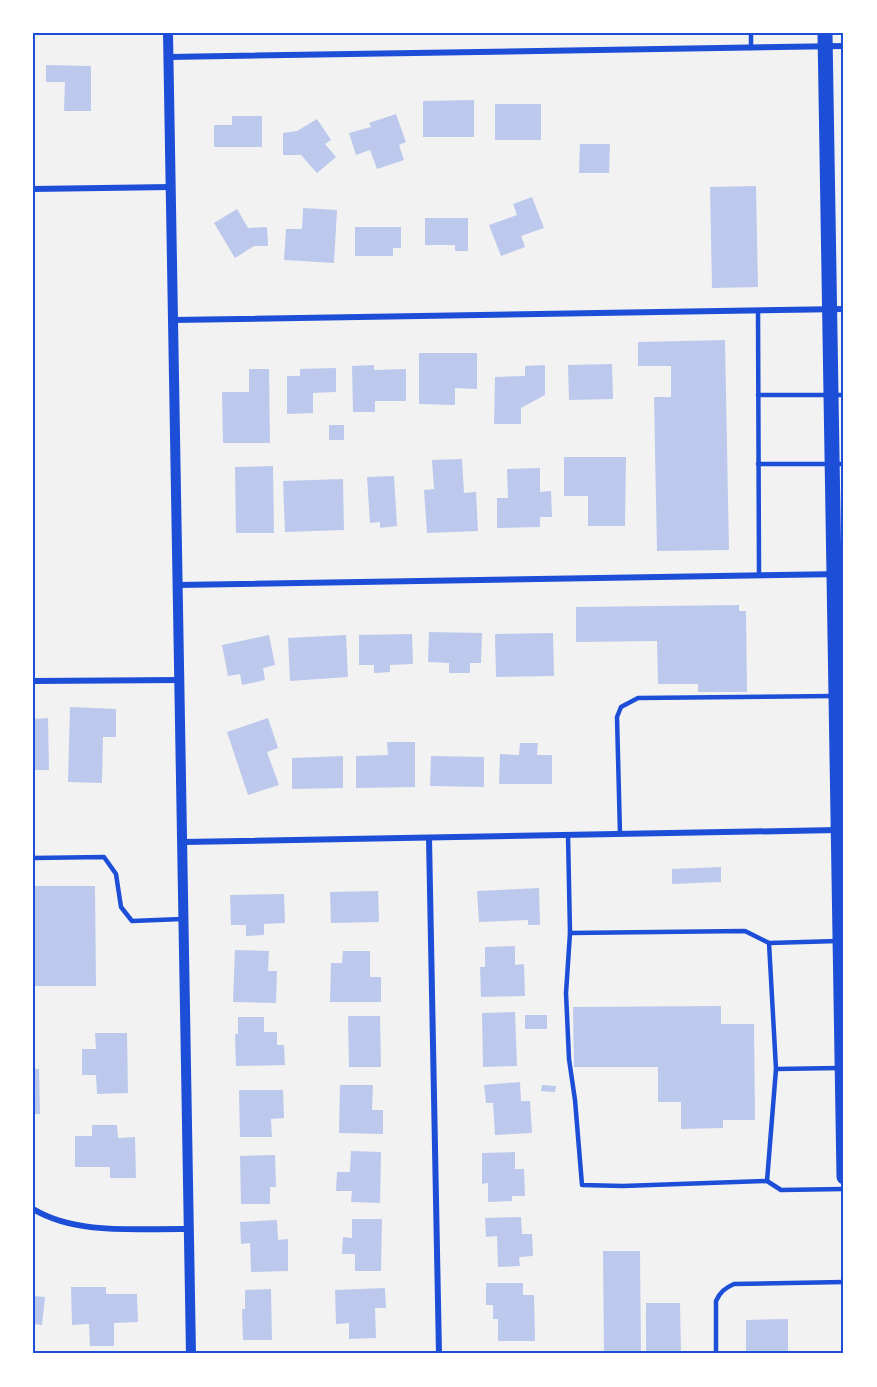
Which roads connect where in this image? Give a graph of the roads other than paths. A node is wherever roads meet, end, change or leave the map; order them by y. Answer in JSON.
{"nodes":[{"id":1,"x":168,"y":33,"type":"edge"},
{"id":2,"x":752,"y":33,"type":"edge"},
{"id":3,"x":825,"y":40,"type":"edge"},
{"id":4,"x":844,"y":46,"type":"edge"},
{"id":5,"x":751,"y":48,"type":"junction"},
{"id":6,"x":169,"y":57,"type":"junction"},
{"id":7,"x":171,"y":187,"type":"junction"},
{"id":8,"x":33,"y":189,"type":"edge"},
{"id":9,"x":837,"y":309,"type":"edge"},
{"id":10,"x":758,"y":310,"type":"junction"},
{"id":11,"x":173,"y":320,"type":"junction"},
{"id":12,"x":758,"y":395,"type":"junction"},
{"id":13,"x":838,"y":395,"type":"edge"},
{"id":14,"x":758,"y":464,"type":"junction"},
{"id":15,"x":838,"y":464,"type":"edge"},
{"id":16,"x":839,"y":574,"type":"edge"},
{"id":17,"x":759,"y":575,"type":"junction"},
{"id":18,"x":178,"y":585,"type":"junction"},
{"id":19,"x":181,"y":680,"type":"junction"},
{"id":20,"x":33,"y":681,"type":"edge"},
{"id":21,"x":836,"y":696,"type":"junction"},
{"id":22,"x":840,"y":743,"type":"edge"},
{"id":23,"x":841,"y":830,"type":"edge"},
{"id":24,"x":621,"y":834,"type":"junction"},
{"id":25,"x":568,"y":835,"type":"junction"},
{"id":26,"x":429,"y":838,"type":"junction"},
{"id":27,"x":183,"y":842,"type":"junction"},
{"id":28,"x":33,"y":858,"type":"edge"},
{"id":29,"x":185,"y":919,"type":"junction"},
{"id":30,"x":570,"y":933,"type":"junction"},
{"id":31,"x":839,"y":941,"type":"junction"},
{"id":32,"x":769,"y":943,"type":"junction"},
{"id":33,"x":842,"y":1068,"type":"junction"},
{"id":34,"x":776,"y":1069,"type":"junction"},
{"id":35,"x":844,"y":1138,"type":"edge"},
{"id":36,"x":844,"y":1177,"type":"edge"},
{"id":37,"x":767,"y":1181,"type":"junction"},
{"id":38,"x":844,"y":1190,"type":"edge"},
{"id":39,"x":33,"y":1209,"type":"edge"},
{"id":40,"x":190,"y":1229,"type":"junction"},
{"id":41,"x":844,"y":1282,"type":"edge"},
{"id":42,"x":191,"y":1354,"type":"edge"},
{"id":43,"x":439,"y":1354,"type":"edge"},
{"id":44,"x":716,"y":1354,"type":"edge"}],
"edges":[{"from":1,"to":6,"type":"street"},
{"from":2,"to":5,"type":"lane"},
{"from":3,"to":4,"type":"street"},
{"from":3,"to":5,"type":"street"},
{"from":3,"to":9,"type":"main road"},
{"from":5,"to":6,"type":"street"},
{"from":6,"to":7,"type":"street"},
{"from":7,"to":8,"type":"street"},
{"from":7,"to":11,"type":"street"},
{"from":9,"to":10,"type":"street"},
{"from":9,"to":13,"type":"main road"},
{"from":10,"to":11,"type":"street"},
{"from":10,"to":12,"type":"lane"},
{"from":11,"to":18,"type":"street"},
{"from":12,"to":13,"type":"lane"},
{"from":12,"to":14,"type":"lane"},
{"from":13,"to":15,"type":"main road"},
{"from":14,"to":15,"type":"lane"},
{"from":14,"to":17,"type":"lane"},
{"from":15,"to":16,"type":"main road"},
{"from":16,"to":17,"type":"street"},
{"from":16,"to":21,"type":"main road"},
{"from":17,"to":18,"type":"street"},
{"from":18,"to":19,"type":"street"},
{"from":19,"to":20,"type":"street"},
{"from":19,"to":27,"type":"street"},
{"from":21,"to":22,"type":"main road"},
{"from":21,"to":24,"type":"lane"},
{"from":22,"to":23,"type":"main road"},
{"from":23,"to":24,"type":"street"},
{"from":23,"to":31,"type":"main road"},
{"from":24,"to":25,"type":"street"},
{"from":25,"to":26,"type":"street"},
{"from":25,"to":30,"type":"lane"},
{"from":26,"to":27,"type":"street"},
{"from":26,"to":43,"type":"street"},
{"from":27,"to":29,"type":"street"},
{"from":28,"to":29,"type":"lane"},
{"from":29,"to":40,"type":"street"},
{"from":30,"to":32,"type":"lane"},
{"from":30,"to":37,"type":"lane"},
{"from":31,"to":32,"type":"lane"},
{"from":31,"to":33,"type":"main road"},
{"from":32,"to":34,"type":"lane"},
{"from":33,"to":34,"type":"lane"},
{"from":33,"to":35,"type":"main road"},
{"from":34,"to":37,"type":"lane"},
{"from":35,"to":36,"type":"main road"},
{"from":37,"to":38,"type":"lane"},
{"from":39,"to":40,"type":"street"},
{"from":40,"to":42,"type":"street"},
{"from":41,"to":44,"type":"lane"}]}
